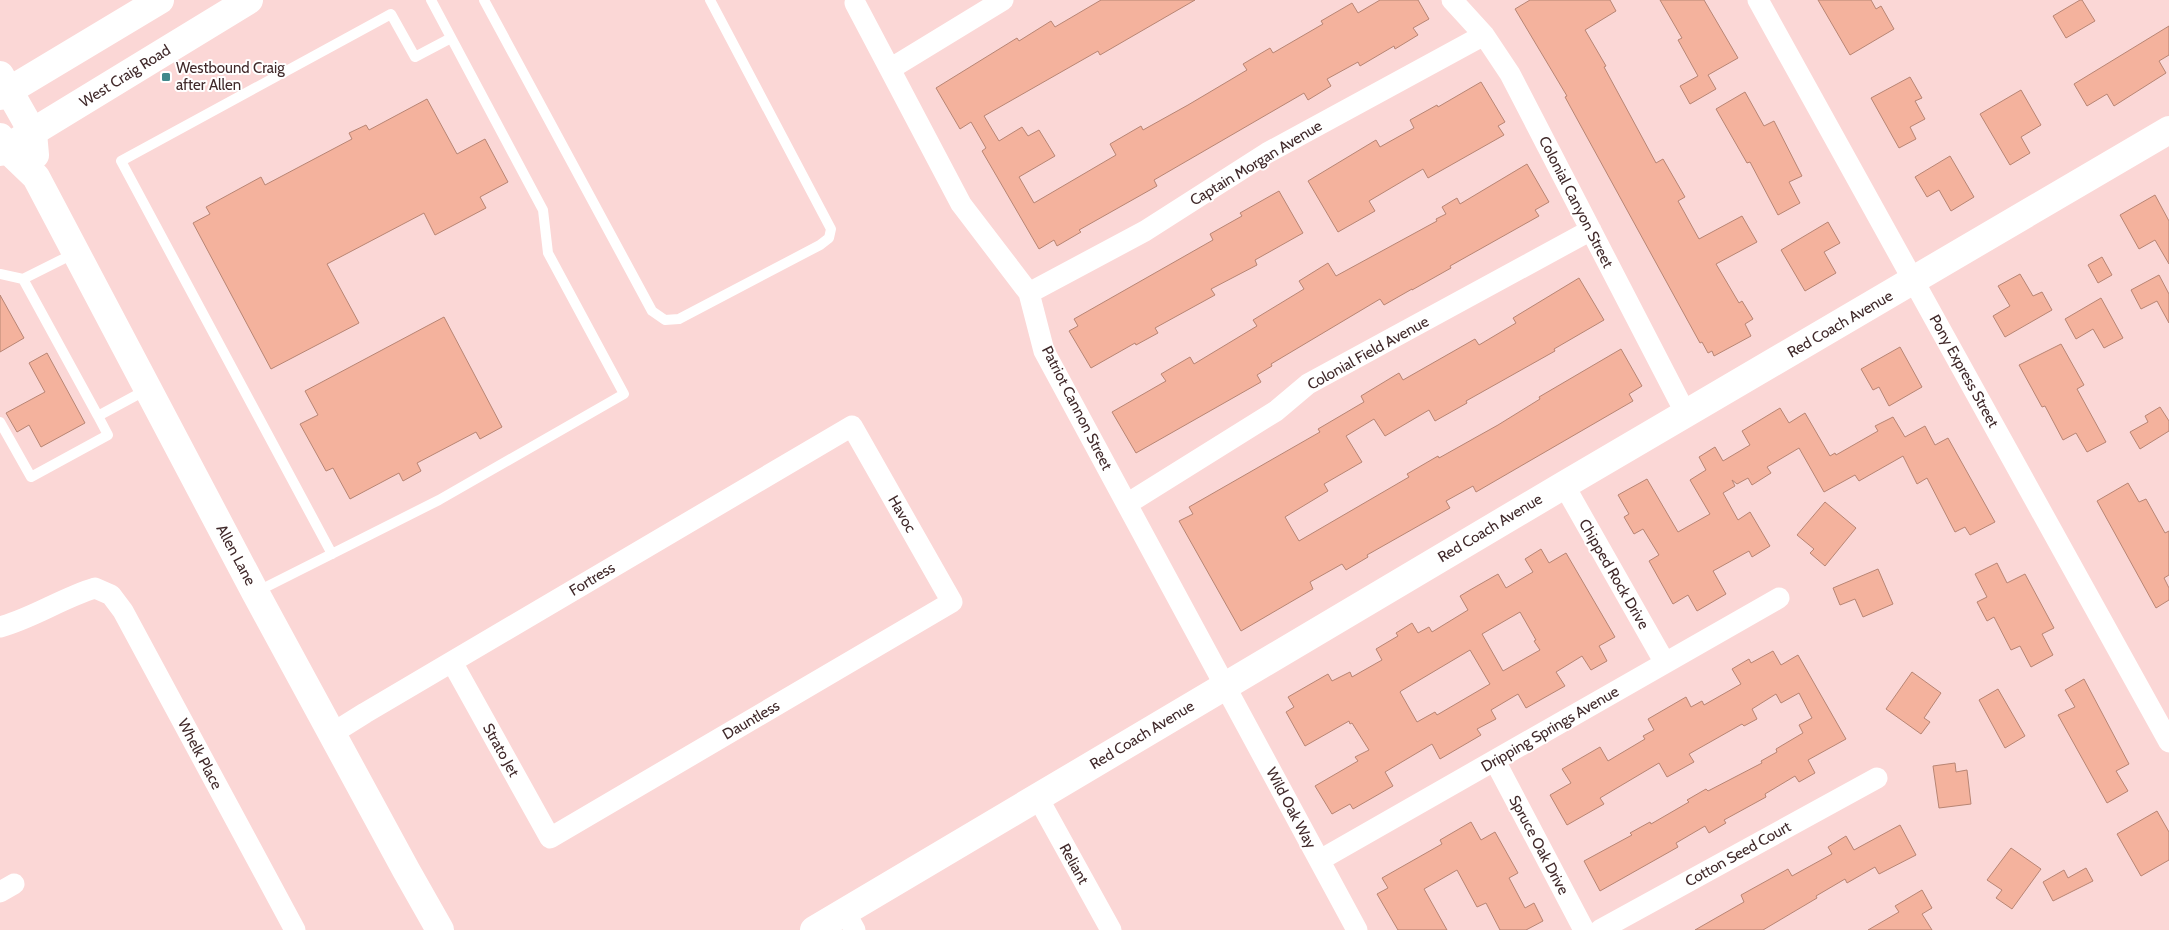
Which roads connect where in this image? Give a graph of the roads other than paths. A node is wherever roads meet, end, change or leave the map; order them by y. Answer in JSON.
{"nodes":[{"id":1,"x":160,"y":0,"type":"edge"},
{"id":2,"x":249,"y":0,"type":"edge"},
{"id":3,"x":431,"y":0,"type":"edge"},
{"id":4,"x":484,"y":0,"type":"edge"},
{"id":5,"x":710,"y":0,"type":"edge"},
{"id":6,"x":1003,"y":0,"type":"edge"},
{"id":7,"x":1452,"y":0,"type":"edge"},
{"id":8,"x":1758,"y":0,"type":"edge"},
{"id":9,"x":855,"y":3,"type":"dead end"},
{"id":10,"x":1484,"y":35,"type":"junction"},
{"id":11,"x":451,"y":38,"type":"junction"},
{"id":12,"x":890,"y":69,"type":"junction"},
{"id":13,"x":3,"y":87,"type":"edge"},
{"id":14,"x":2169,"y":130,"type":"edge"},
{"id":15,"x":33,"y":133,"type":"junction"},
{"id":16,"x":2,"y":146,"type":"edge"},
{"id":17,"x":36,"y":177,"type":"junction"},
{"id":18,"x":1590,"y":230,"type":"junction"},
{"id":19,"x":77,"y":252,"type":"junction"},
{"id":20,"x":0,"y":274,"type":"edge"},
{"id":21,"x":23,"y":279,"type":"junction"},
{"id":22,"x":1914,"y":281,"type":"junction"},
{"id":23,"x":1029,"y":293,"type":"junction"},
{"id":24,"x":148,"y":389,"type":"junction"},
{"id":25,"x":1686,"y":414,"type":"junction"},
{"id":26,"x":98,"y":416,"type":"junction"},
{"id":27,"x":0,"y":422,"type":"edge"},
{"id":28,"x":852,"y":426,"type":"joint"},
{"id":29,"x":1564,"y":485,"type":"junction"},
{"id":30,"x":1127,"y":504,"type":"junction"},
{"id":31,"x":332,"y":554,"type":"junction"},
{"id":32,"x":255,"y":592,"type":"junction"},
{"id":33,"x":1779,"y":598,"type":"dead end"},
{"id":34,"x":952,"y":602,"type":"joint"},
{"id":35,"x":0,"y":627,"type":"edge"},
{"id":36,"x":452,"y":662,"type":"junction"},
{"id":37,"x":1665,"y":664,"type":"junction"},
{"id":38,"x":1225,"y":685,"type":"junction"},
{"id":39,"x":332,"y":733,"type":"junction"},
{"id":40,"x":2169,"y":742,"type":"edge"},
{"id":41,"x":1495,"y":761,"type":"junction"},
{"id":42,"x":1877,"y":778,"type":"dead end"},
{"id":43,"x":1038,"y":798,"type":"junction"},
{"id":44,"x":550,"y":838,"type":"joint"},
{"id":45,"x":1320,"y":860,"type":"junction"},
{"id":46,"x":850,"y":921,"type":"edge"},
{"id":47,"x":295,"y":930,"type":"edge"},
{"id":48,"x":440,"y":930,"type":"edge"},
{"id":49,"x":814,"y":930,"type":"edge"},
{"id":50,"x":1110,"y":930,"type":"edge"},
{"id":51,"x":1357,"y":930,"type":"edge"},
{"id":52,"x":1584,"y":930,"type":"edge"},
{"id":53,"x":1600,"y":930,"type":"edge"}],
"edges":[{"from":1,"to":13,"type":"street"},
{"from":2,"to":15,"type":"street","name":"West Craig Road"},
{"from":3,"to":11,"type":"lane"},
{"from":4,"to":5,"type":"lane"},
{"from":6,"to":12,"type":"street"},
{"from":7,"to":10,"type":"street","name":"Colonial Canyon Street"},
{"from":8,"to":22,"type":"street","name":"Pony Express Street"},
{"from":9,"to":12,"type":"street","name":"Patriot Cannon Street"},
{"from":10,"to":18,"type":"street","name":"Colonial Canyon Street"},
{"from":10,"to":23,"type":"street","name":"Captain Morgan Avenue"},
{"from":11,"to":31,"type":"lane"},
{"from":11,"to":31,"type":"lane"},
{"from":12,"to":23,"type":"street","name":"Patriot Cannon Street"},
{"from":13,"to":15,"type":"street","name":"Allen Lane"},
{"from":14,"to":22,"type":"street","name":"Red Coach Avenue"},
{"from":15,"to":16,"type":"street","name":"West Craig Road"},
{"from":15,"to":17,"type":"street","name":"Allen Lane"},
{"from":16,"to":17,"type":"street","name":"Allen Lane"},
{"from":17,"to":19,"type":"street","name":"Allen Lane"},
{"from":18,"to":25,"type":"street","name":"Colonial Canyon Street"},
{"from":18,"to":30,"type":"street","name":"Colonial Field Avenue"},
{"from":19,"to":21,"type":"lane"},
{"from":19,"to":24,"type":"street","name":"Allen Lane"},
{"from":20,"to":21,"type":"lane"},
{"from":21,"to":26,"type":"lane"},
{"from":22,"to":25,"type":"street","name":"Red Coach Avenue"},
{"from":22,"to":40,"type":"street","name":"Pony Express Street"},
{"from":23,"to":30,"type":"street","name":"Patriot Cannon Street"},
{"from":24,"to":26,"type":"lane"},
{"from":24,"to":32,"type":"street","name":"Allen Lane"},
{"from":25,"to":29,"type":"street","name":"Red Coach Avenue"},
{"from":26,"to":27,"type":"lane"},
{"from":28,"to":34,"type":"street","name":"Havoc"},
{"from":28,"to":36,"type":"street","name":"Fortress"},
{"from":29,"to":37,"type":"street","name":"Chipped Rock Drive"},
{"from":29,"to":38,"type":"street","name":"Red Coach Avenue"},
{"from":30,"to":38,"type":"street","name":"Patriot Cannon Street"},
{"from":31,"to":32,"type":"lane"},
{"from":32,"to":39,"type":"street","name":"Allen Lane"},
{"from":33,"to":37,"type":"street","name":"Dripping Springs Avenue"},
{"from":34,"to":44,"type":"street","name":"Dauntless"},
{"from":35,"to":47,"type":"street","name":"Whelk Place"},
{"from":36,"to":39,"type":"street","name":"Fortress"},
{"from":36,"to":44,"type":"street","name":"Strato Jet"},
{"from":37,"to":41,"type":"street","name":"Dripping Springs Avenue"},
{"from":38,"to":43,"type":"street","name":"Red Coach Avenue"},
{"from":38,"to":45,"type":"street","name":"Wild Oak Way"},
{"from":39,"to":48,"type":"street","name":"Allen Lane"},
{"from":41,"to":45,"type":"street","name":"Dripping Springs Avenue"},
{"from":41,"to":52,"type":"street","name":"Spruce Oak Drive"},
{"from":42,"to":53,"type":"street","name":"Cotton Seed Court"},
{"from":43,"to":46,"type":"street","name":"Red Coach Avenue"},
{"from":43,"to":50,"type":"street","name":"Reliant"},
{"from":45,"to":51,"type":"street","name":"Wild Oak Way"},
{"from":46,"to":49,"type":"street","name":"Red Coach Avenue"}]}
